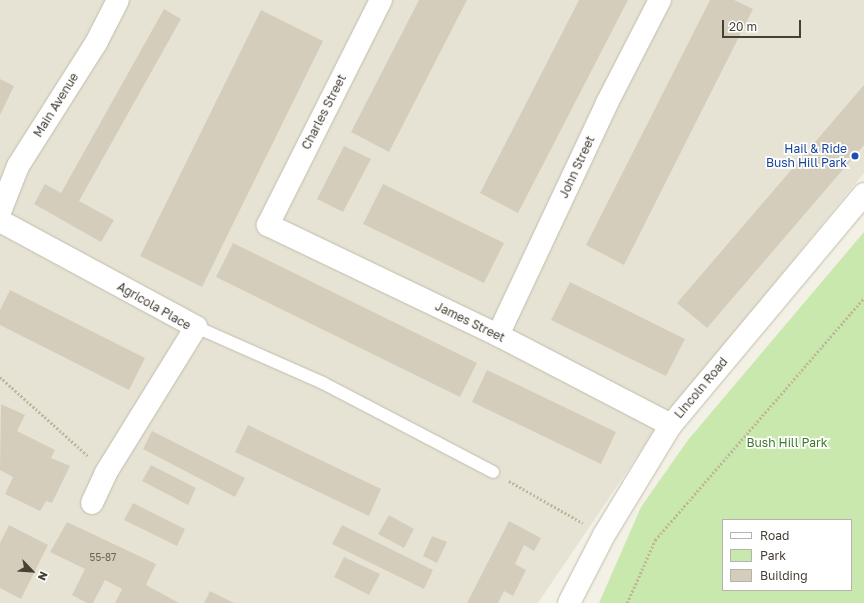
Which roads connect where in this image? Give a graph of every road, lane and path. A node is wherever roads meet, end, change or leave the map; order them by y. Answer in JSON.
{"nodes":[{"id":1,"x":118,"y":0,"type":"edge"},
{"id":2,"x":381,"y":0,"type":"edge"},
{"id":3,"x":660,"y":0,"type":"edge"},
{"id":4,"x":864,"y":194,"type":"edge"},
{"id":5,"x":0,"y":212,"type":"edge"},
{"id":6,"x":0,"y":221,"type":"edge"},
{"id":7,"x":268,"y":225,"type":"joint"},
{"id":8,"x":864,"y":298,"type":"edge"},
{"id":9,"x":196,"y":327,"type":"junction"},
{"id":10,"x":498,"y":335,"type":"junction"},
{"id":11,"x":0,"y":377,"type":"edge"},
{"id":12,"x":671,"y":425,"type":"junction"},
{"id":13,"x":493,"y":472,"type":"joint"},
{"id":14,"x":106,"y":473,"type":"junction"},
{"id":15,"x":92,"y":503,"type":"dead end"},
{"id":16,"x":604,"y":535,"type":"junction"},
{"id":17,"x":569,"y":603,"type":"edge"},
{"id":18,"x":627,"y":603,"type":"edge"}],
"edges":[{"from":1,"to":5,"type":"street","name":"Main Avenue"},
{"from":2,"to":7,"type":"street","name":"Charles Street"},
{"from":3,"to":10,"type":"street","name":"John Street"},
{"from":4,"to":12,"type":"street","name":"Lincoln Road"},
{"from":6,"to":9,"type":"street","name":"Agricola Place"},
{"from":7,"to":10,"type":"street","name":"James Street"},
{"from":8,"to":18,"type":"path"},
{"from":9,"to":13,"type":"lane"},
{"from":9,"to":14,"type":"street","name":"Agricola Place"},
{"from":10,"to":12,"type":"street","name":"James Street"},
{"from":11,"to":14,"type":"path"},
{"from":12,"to":16,"type":"street","name":"Lincoln Road"},
{"from":13,"to":16,"type":"path"},
{"from":14,"to":15,"type":"street","name":"Agricola Place"},
{"from":16,"to":17,"type":"street","name":"Lincoln Road"}]}
